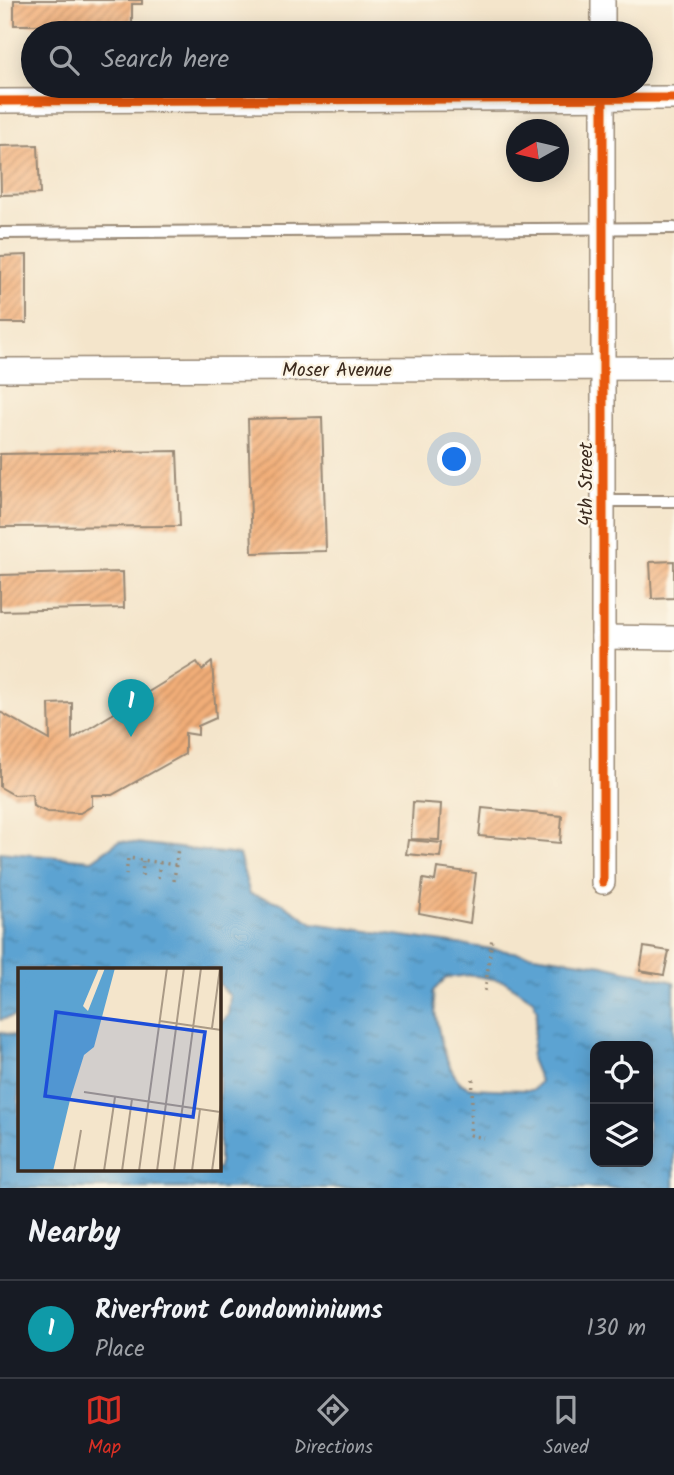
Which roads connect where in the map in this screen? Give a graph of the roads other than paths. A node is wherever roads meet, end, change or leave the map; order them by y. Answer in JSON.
{"nodes":[{"id":1,"x":603,"y":0,"type":"edge"},
{"id":2,"x":603,"y":21,"type":"edge"},
{"id":3,"x":653,"y":96,"type":"edge"},
{"id":4,"x":201,"y":98,"type":"edge"},
{"id":5,"x":603,"y":98,"type":"edge"},
{"id":6,"x":674,"y":98,"type":"edge"},
{"id":7,"x":0,"y":101,"type":"edge"},
{"id":8,"x":603,"y":228,"type":"junction"},
{"id":9,"x":674,"y":228,"type":"edge"},
{"id":10,"x":0,"y":233,"type":"edge"},
{"id":11,"x":603,"y":368,"type":"junction"},
{"id":12,"x":674,"y":368,"type":"edge"},
{"id":13,"x":0,"y":370,"type":"edge"},
{"id":14,"x":603,"y":501,"type":"junction"},
{"id":15,"x":674,"y":501,"type":"edge"},
{"id":16,"x":603,"y":637,"type":"junction"},
{"id":17,"x":674,"y":638,"type":"edge"},
{"id":18,"x":603,"y":882,"type":"dead end"}],
"edges":[{"from":1,"to":2,"type":"street"},
{"from":3,"to":6,"type":"street"},
{"from":4,"to":7,"type":"street"},
{"from":5,"to":8,"type":"street","name":"4th Street"},
{"from":8,"to":9,"type":"lane"},
{"from":8,"to":10,"type":"lane"},
{"from":8,"to":11,"type":"street","name":"4th Street"},
{"from":11,"to":12,"type":"street","name":"Moser Avenue"},
{"from":11,"to":13,"type":"street","name":"Moser Avenue"},
{"from":11,"to":14,"type":"street","name":"4th Street"},
{"from":14,"to":15,"type":"lane"},
{"from":14,"to":16,"type":"street","name":"4th Street"},
{"from":16,"to":17,"type":"street"},
{"from":16,"to":18,"type":"street","name":"4th Street"}]}
